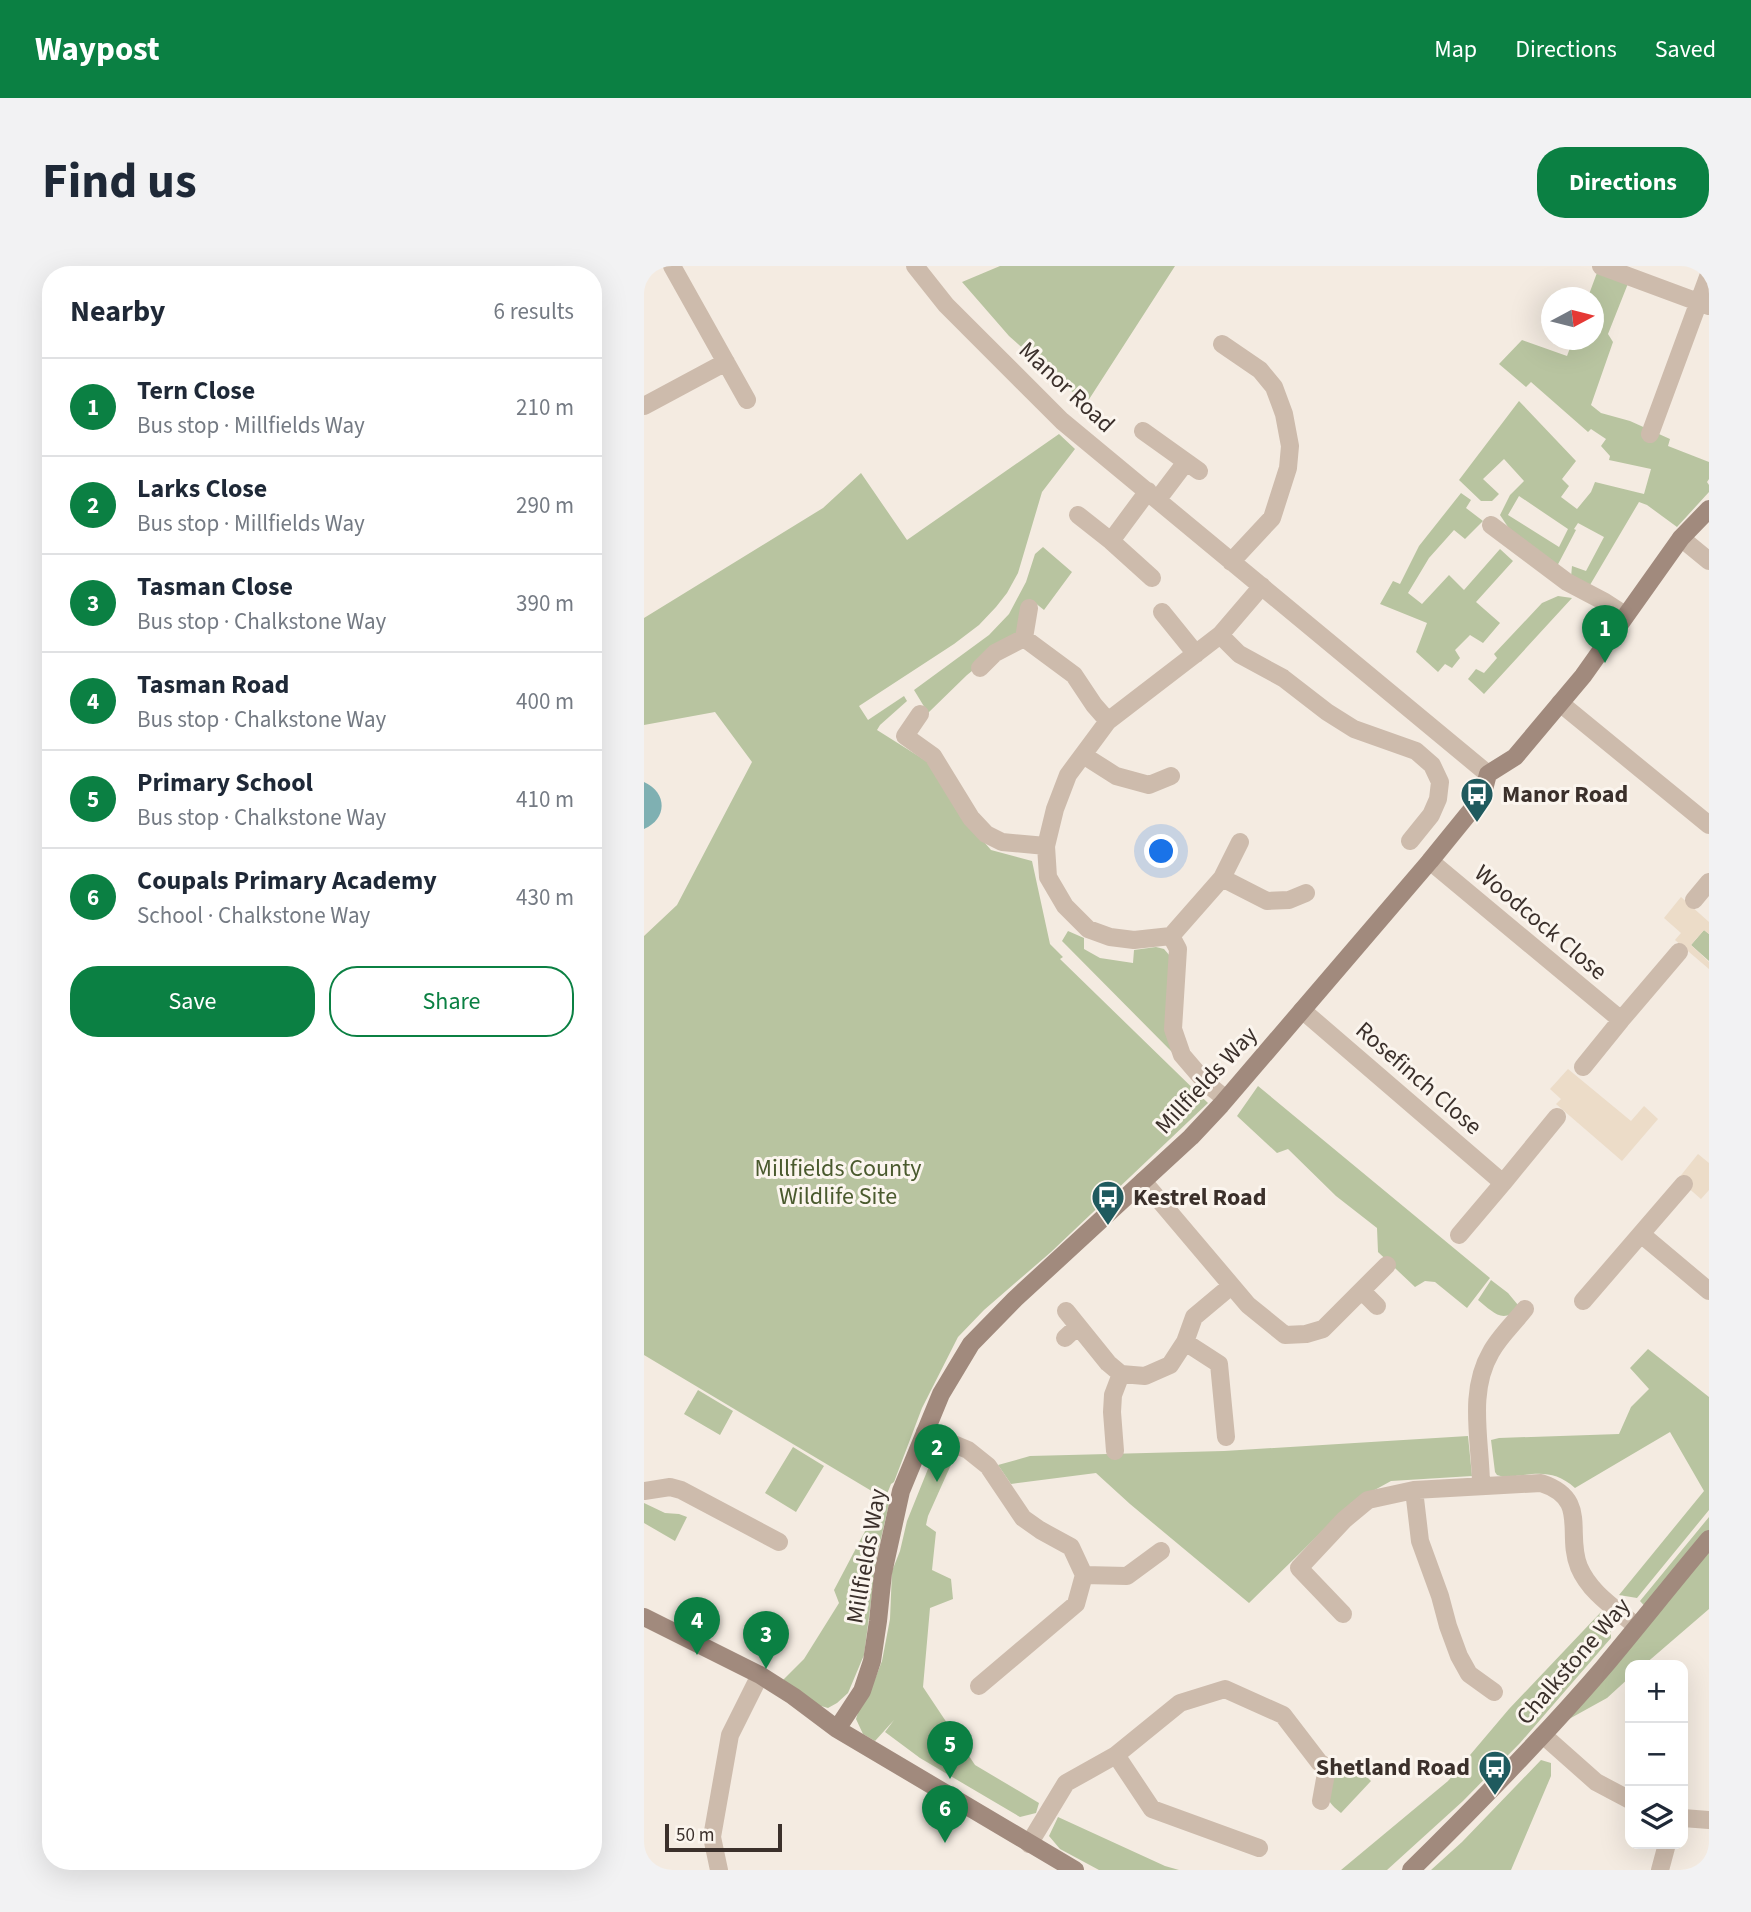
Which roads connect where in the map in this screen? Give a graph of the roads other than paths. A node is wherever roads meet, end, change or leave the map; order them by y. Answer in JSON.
{"nodes":[{"id":1,"x":672,"y":266,"type":"edge"},
{"id":2,"x":915,"y":266,"type":"edge"},
{"id":3,"x":1601,"y":266,"type":"edge"},
{"id":4,"x":1709,"y":274,"type":"edge"},
{"id":5,"x":1704,"y":304,"type":"edge"},
{"id":6,"x":1222,"y":344,"type":"dead end"},
{"id":7,"x":726,"y":362,"type":"junction"},
{"id":8,"x":747,"y":400,"type":"dead end"},
{"id":9,"x":644,"y":406,"type":"edge"},
{"id":10,"x":1143,"y":431,"type":"dead end"},
{"id":11,"x":1650,"y":434,"type":"dead end"},
{"id":12,"x":1153,"y":495,"type":"junction"},
{"id":13,"x":1709,"y":509,"type":"edge"},
{"id":14,"x":1078,"y":515,"type":"dead end"},
{"id":15,"x":1491,"y":525,"type":"dead end"},
{"id":16,"x":1681,"y":538,"type":"junction"},
{"id":17,"x":1111,"y":541,"type":"junction"},
{"id":18,"x":1709,"y":561,"type":"edge"},
{"id":19,"x":1231,"y":562,"type":"junction"},
{"id":20,"x":1152,"y":578,"type":"dead end"},
{"id":21,"x":1262,"y":586,"type":"junction"},
{"id":22,"x":1029,"y":608,"type":"dead end"},
{"id":23,"x":1162,"y":612,"type":"dead end"},
{"id":24,"x":1625,"y":615,"type":"junction"},
{"id":25,"x":1220,"y":635,"type":"junction"},
{"id":26,"x":1024,"y":638,"type":"junction"},
{"id":27,"x":1196,"y":654,"type":"junction"},
{"id":28,"x":980,"y":668,"type":"dead end"},
{"id":29,"x":1560,"y":703,"type":"junction"},
{"id":30,"x":920,"y":714,"type":"dead end"},
{"id":31,"x":1108,"y":721,"type":"junction"},
{"id":32,"x":1083,"y":755,"type":"junction"},
{"id":33,"x":1488,"y":774,"type":"junction"},
{"id":34,"x":1171,"y":776,"type":"dead end"},
{"id":35,"x":1709,"y":825,"type":"edge"},
{"id":36,"x":1410,"y":841,"type":"dead end"},
{"id":37,"x":1240,"y":842,"type":"dead end"},
{"id":38,"x":1046,"y":846,"type":"junction"},
{"id":39,"x":1430,"y":861,"type":"junction"},
{"id":40,"x":1222,"y":878,"type":"junction"},
{"id":41,"x":1709,"y":882,"type":"edge"},
{"id":42,"x":1306,"y":893,"type":"dead end"},
{"id":43,"x":1694,"y":900,"type":"dead end"},
{"id":44,"x":1171,"y":936,"type":"junction"},
{"id":45,"x":1679,"y":952,"type":"dead end"},
{"id":46,"x":1302,"y":1010,"type":"junction"},
{"id":47,"x":1621,"y":1020,"type":"junction"},
{"id":48,"x":1583,"y":1067,"type":"dead end"},
{"id":49,"x":1226,"y":1099,"type":"junction"},
{"id":50,"x":1558,"y":1117,"type":"dead end"},
{"id":51,"x":1143,"y":1181,"type":"junction"},
{"id":52,"x":1503,"y":1182,"type":"junction"},
{"id":53,"x":1684,"y":1184,"type":"dead end"},
{"id":54,"x":1641,"y":1234,"type":"junction"},
{"id":55,"x":1459,"y":1235,"type":"dead end"},
{"id":56,"x":1387,"y":1265,"type":"dead end"},
{"id":57,"x":1231,"y":1286,"type":"junction"},
{"id":58,"x":1362,"y":1291,"type":"junction"},
{"id":59,"x":1709,"y":1291,"type":"edge"},
{"id":60,"x":1583,"y":1301,"type":"dead end"},
{"id":61,"x":1377,"y":1306,"type":"dead end"},
{"id":62,"x":1525,"y":1309,"type":"dead end"},
{"id":63,"x":1066,"y":1311,"type":"dead end"},
{"id":64,"x":1185,"y":1342,"type":"junction"},
{"id":65,"x":1121,"y":1374,"type":"junction"},
{"id":66,"x":925,"y":1432,"type":"junction"},
{"id":67,"x":1226,"y":1437,"type":"dead end"},
{"id":68,"x":1115,"y":1451,"type":"dead end"},
{"id":69,"x":1481,"y":1486,"type":"junction"},
{"id":70,"x":1415,"y":1490,"type":"junction"},
{"id":71,"x":644,"y":1491,"type":"edge"},
{"id":72,"x":1709,"y":1539,"type":"edge"},
{"id":73,"x":779,"y":1542,"type":"dead end"},
{"id":74,"x":1161,"y":1551,"type":"dead end"},
{"id":75,"x":1084,"y":1575,"type":"junction"},
{"id":76,"x":1343,"y":1614,"type":"dead end"},
{"id":77,"x":644,"y":1617,"type":"edge"},
{"id":78,"x":1636,"y":1626,"type":"junction"},
{"id":79,"x":760,"y":1675,"type":"junction"},
{"id":80,"x":979,"y":1686,"type":"dead end"},
{"id":81,"x":1494,"y":1692,"type":"dead end"},
{"id":82,"x":837,"y":1729,"type":"junction"},
{"id":83,"x":1543,"y":1735,"type":"junction"},
{"id":84,"x":1116,"y":1755,"type":"junction"},
{"id":85,"x":1625,"y":1797,"type":"edge"},
{"id":86,"x":1321,"y":1801,"type":"dead end"},
{"id":87,"x":1688,"y":1818,"type":"edge"},
{"id":88,"x":1709,"y":1820,"type":"edge"},
{"id":89,"x":1029,"y":1844,"type":"junction"},
{"id":90,"x":1259,"y":1848,"type":"dead end"},
{"id":91,"x":1666,"y":1849,"type":"edge"},
{"id":92,"x":719,"y":1870,"type":"edge"},
{"id":93,"x":1075,"y":1870,"type":"edge"},
{"id":94,"x":1411,"y":1870,"type":"edge"},
{"id":95,"x":1660,"y":1870,"type":"edge"}],
"edges":[{"from":1,"to":7,"type":"street"},
{"from":2,"to":12,"type":"street","name":"Manor Road"},
{"from":3,"to":5,"type":"street"},
{"from":4,"to":5,"type":"street"},
{"from":5,"to":11,"type":"street"},
{"from":6,"to":19,"type":"street"},
{"from":7,"to":8,"type":"street"},
{"from":7,"to":9,"type":"street"},
{"from":10,"to":12,"type":"street"},
{"from":12,"to":17,"type":"street"},
{"from":12,"to":19,"type":"street","name":"Manor Road"},
{"from":13,"to":16,"type":"street"},
{"from":14,"to":17,"type":"street"},
{"from":15,"to":24,"type":"street"},
{"from":16,"to":18,"type":"street"},
{"from":16,"to":24,"type":"street"},
{"from":17,"to":20,"type":"street"},
{"from":19,"to":21,"type":"street","name":"Manor Road"},
{"from":21,"to":25,"type":"street"},
{"from":21,"to":33,"type":"street","name":"Manor Road"},
{"from":22,"to":26,"type":"street"},
{"from":23,"to":27,"type":"street"},
{"from":24,"to":29,"type":"street"},
{"from":25,"to":27,"type":"street"},
{"from":25,"to":36,"type":"street"},
{"from":26,"to":28,"type":"street"},
{"from":26,"to":31,"type":"street"},
{"from":27,"to":31,"type":"street"},
{"from":29,"to":33,"type":"street"},
{"from":29,"to":35,"type":"street"},
{"from":30,"to":38,"type":"street"},
{"from":31,"to":32,"type":"street"},
{"from":32,"to":34,"type":"street"},
{"from":32,"to":38,"type":"street"},
{"from":33,"to":39,"type":"street","name":"Millfields Way"},
{"from":37,"to":40,"type":"street"},
{"from":38,"to":44,"type":"street"},
{"from":39,"to":46,"type":"street","name":"Millfields Way"},
{"from":39,"to":47,"type":"street","name":"Woodcock Close"},
{"from":40,"to":42,"type":"street"},
{"from":40,"to":44,"type":"street"},
{"from":41,"to":43,"type":"street"},
{"from":44,"to":49,"type":"street"},
{"from":45,"to":47,"type":"street"},
{"from":46,"to":49,"type":"street","name":"Millfields Way"},
{"from":46,"to":52,"type":"street","name":"Rosefinch Close"},
{"from":47,"to":48,"type":"street"},
{"from":49,"to":51,"type":"street","name":"Millfields Way"},
{"from":50,"to":52,"type":"street"},
{"from":51,"to":57,"type":"street"},
{"from":51,"to":66,"type":"street","name":"Millfields Way"},
{"from":52,"to":55,"type":"street"},
{"from":53,"to":54,"type":"street"},
{"from":54,"to":59,"type":"street"},
{"from":54,"to":60,"type":"street"},
{"from":56,"to":58,"type":"street"},
{"from":57,"to":58,"type":"street"},
{"from":57,"to":64,"type":"street"},
{"from":58,"to":61,"type":"street"},
{"from":62,"to":69,"type":"street"},
{"from":63,"to":65,"type":"street"},
{"from":64,"to":65,"type":"street"},
{"from":64,"to":67,"type":"street"},
{"from":65,"to":68,"type":"street"},
{"from":66,"to":75,"type":"street"},
{"from":66,"to":82,"type":"street","name":"Millfields Way"},
{"from":69,"to":70,"type":"street"},
{"from":69,"to":78,"type":"street"},
{"from":70,"to":76,"type":"street"},
{"from":70,"to":81,"type":"street"},
{"from":71,"to":73,"type":"street"},
{"from":72,"to":78,"type":"street","name":"Chalkstone Way"},
{"from":74,"to":75,"type":"street"},
{"from":75,"to":80,"type":"street"},
{"from":77,"to":79,"type":"street"},
{"from":78,"to":83,"type":"street","name":"Chalkstone Way"},
{"from":79,"to":82,"type":"street"},
{"from":79,"to":92,"type":"street"},
{"from":82,"to":89,"type":"street"},
{"from":83,"to":85,"type":"street"},
{"from":83,"to":94,"type":"street","name":"Chalkstone Way"},
{"from":84,"to":86,"type":"street"},
{"from":84,"to":89,"type":"street"},
{"from":84,"to":90,"type":"street"},
{"from":87,"to":88,"type":"street"},
{"from":89,"to":93,"type":"street"},
{"from":91,"to":95,"type":"street"}]}
